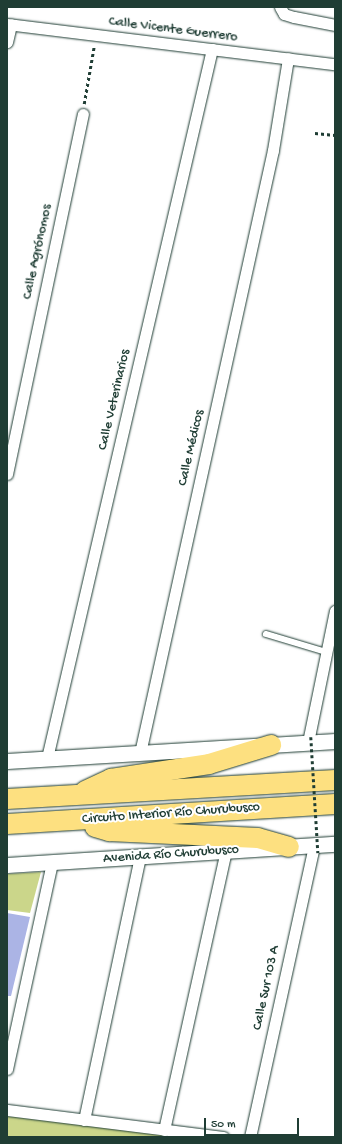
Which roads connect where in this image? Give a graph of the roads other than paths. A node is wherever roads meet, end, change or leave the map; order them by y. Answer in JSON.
{"nodes":[{"id":1,"x":280,"y":7,"type":"edge"},
{"id":2,"x":9,"y":24,"type":"edge"},
{"id":3,"x":335,"y":25,"type":"edge"},
{"id":4,"x":7,"y":42,"type":"edge"},
{"id":5,"x":212,"y":49,"type":"junction"},
{"id":6,"x":288,"y":58,"type":"junction"},
{"id":7,"x":335,"y":64,"type":"edge"},
{"id":8,"x":83,"y":114,"type":"road end"},
{"id":9,"x":11,"y":439,"type":"edge"},
{"id":10,"x":7,"y":474,"type":"edge"},
{"id":11,"x":335,"y":611,"type":"edge"},
{"id":12,"x":266,"y":634,"type":"dead end"},
{"id":13,"x":326,"y":652,"type":"junction"},
{"id":14,"x":310,"y":740,"type":"junction"},
{"id":15,"x":335,"y":741,"type":"edge"},
{"id":16,"x":271,"y":745,"type":"junction"},
{"id":17,"x":140,"y":753,"type":"junction"},
{"id":18,"x":47,"y":758,"type":"junction"},
{"id":19,"x":7,"y":761,"type":"edge"},
{"id":20,"x":335,"y":780,"type":"edge"},
{"id":21,"x":74,"y":796,"type":"junction"},
{"id":22,"x":7,"y":800,"type":"edge"},
{"id":23,"x":335,"y":804,"type":"edge"},
{"id":24,"x":72,"y":820,"type":"junction"},
{"id":25,"x":7,"y":824,"type":"edge"},
{"id":26,"x":335,"y":844,"type":"edge"},
{"id":27,"x":289,"y":847,"type":"junction"},
{"id":28,"x":316,"y":849,"type":"junction"},
{"id":29,"x":226,"y":851,"type":"junction"},
{"id":30,"x":140,"y":856,"type":"junction"},
{"id":31,"x":52,"y":862,"type":"junction"},
{"id":32,"x":7,"y":865,"type":"edge"},
{"id":33,"x":7,"y":1069,"type":"edge"},
{"id":34,"x":7,"y":1110,"type":"edge"},
{"id":35,"x":84,"y":1120,"type":"junction"},
{"id":36,"x":164,"y":1130,"type":"junction"},
{"id":37,"x":223,"y":1137,"type":"edge"},
{"id":38,"x":250,"y":1137,"type":"edge"}],
"edges":[{"from":1,"to":3,"type":"street"},
{"from":2,"to":4,"type":"street"},
{"from":2,"to":5,"type":"street","name":"Calle Vicente Guerrero"},
{"from":5,"to":6,"type":"street","name":"Calle Vicente Guerrero"},
{"from":5,"to":18,"type":"street","name":"Calle Veterinarios"},
{"from":6,"to":7,"type":"street","name":"Calle Vicente Guerrero"},
{"from":6,"to":17,"type":"street","name":"Calle Médicos"},
{"from":8,"to":9,"type":"street","name":"Calle Agrónomos"},
{"from":9,"to":10,"type":"street","name":"Calle Agrónomos"},
{"from":11,"to":13,"type":"street"},
{"from":12,"to":13,"type":"lane"},
{"from":13,"to":14,"type":"street"},
{"from":14,"to":15,"type":"main road"},
{"from":14,"to":16,"type":"main road"},
{"from":16,"to":17,"type":"main road"},
{"from":16,"to":21,"type":"highway"},
{"from":17,"to":18,"type":"main road"},
{"from":18,"to":19,"type":"main road"},
{"from":20,"to":21,"type":"highway","name":"Circuito Interior Río Churubusco"},
{"from":21,"to":22,"type":"highway","name":"Circuito Interior Río Churubusco"},
{"from":23,"to":24,"type":"highway","name":"Circuito Interior Río Churubusco"},
{"from":24,"to":25,"type":"highway","name":"Circuito Interior Río Churubusco"},
{"from":24,"to":27,"type":"highway"},
{"from":26,"to":28,"type":"main road","name":"Avenida Río Churubusco"},
{"from":27,"to":28,"type":"main road","name":"Avenida Río Churubusco"},
{"from":27,"to":29,"type":"main road","name":"Avenida Río Churubusco"},
{"from":28,"to":38,"type":"street","name":"Calle Sur 103 A"},
{"from":29,"to":30,"type":"main road","name":"Avenida Río Churubusco"},
{"from":29,"to":36,"type":"street"},
{"from":30,"to":31,"type":"main road","name":"Avenida Río Churubusco"},
{"from":30,"to":35,"type":"street"},
{"from":31,"to":32,"type":"main road","name":"Avenida Río Churubusco"},
{"from":31,"to":33,"type":"street"},
{"from":34,"to":35,"type":"street"},
{"from":35,"to":36,"type":"street"},
{"from":36,"to":37,"type":"street"}]}
